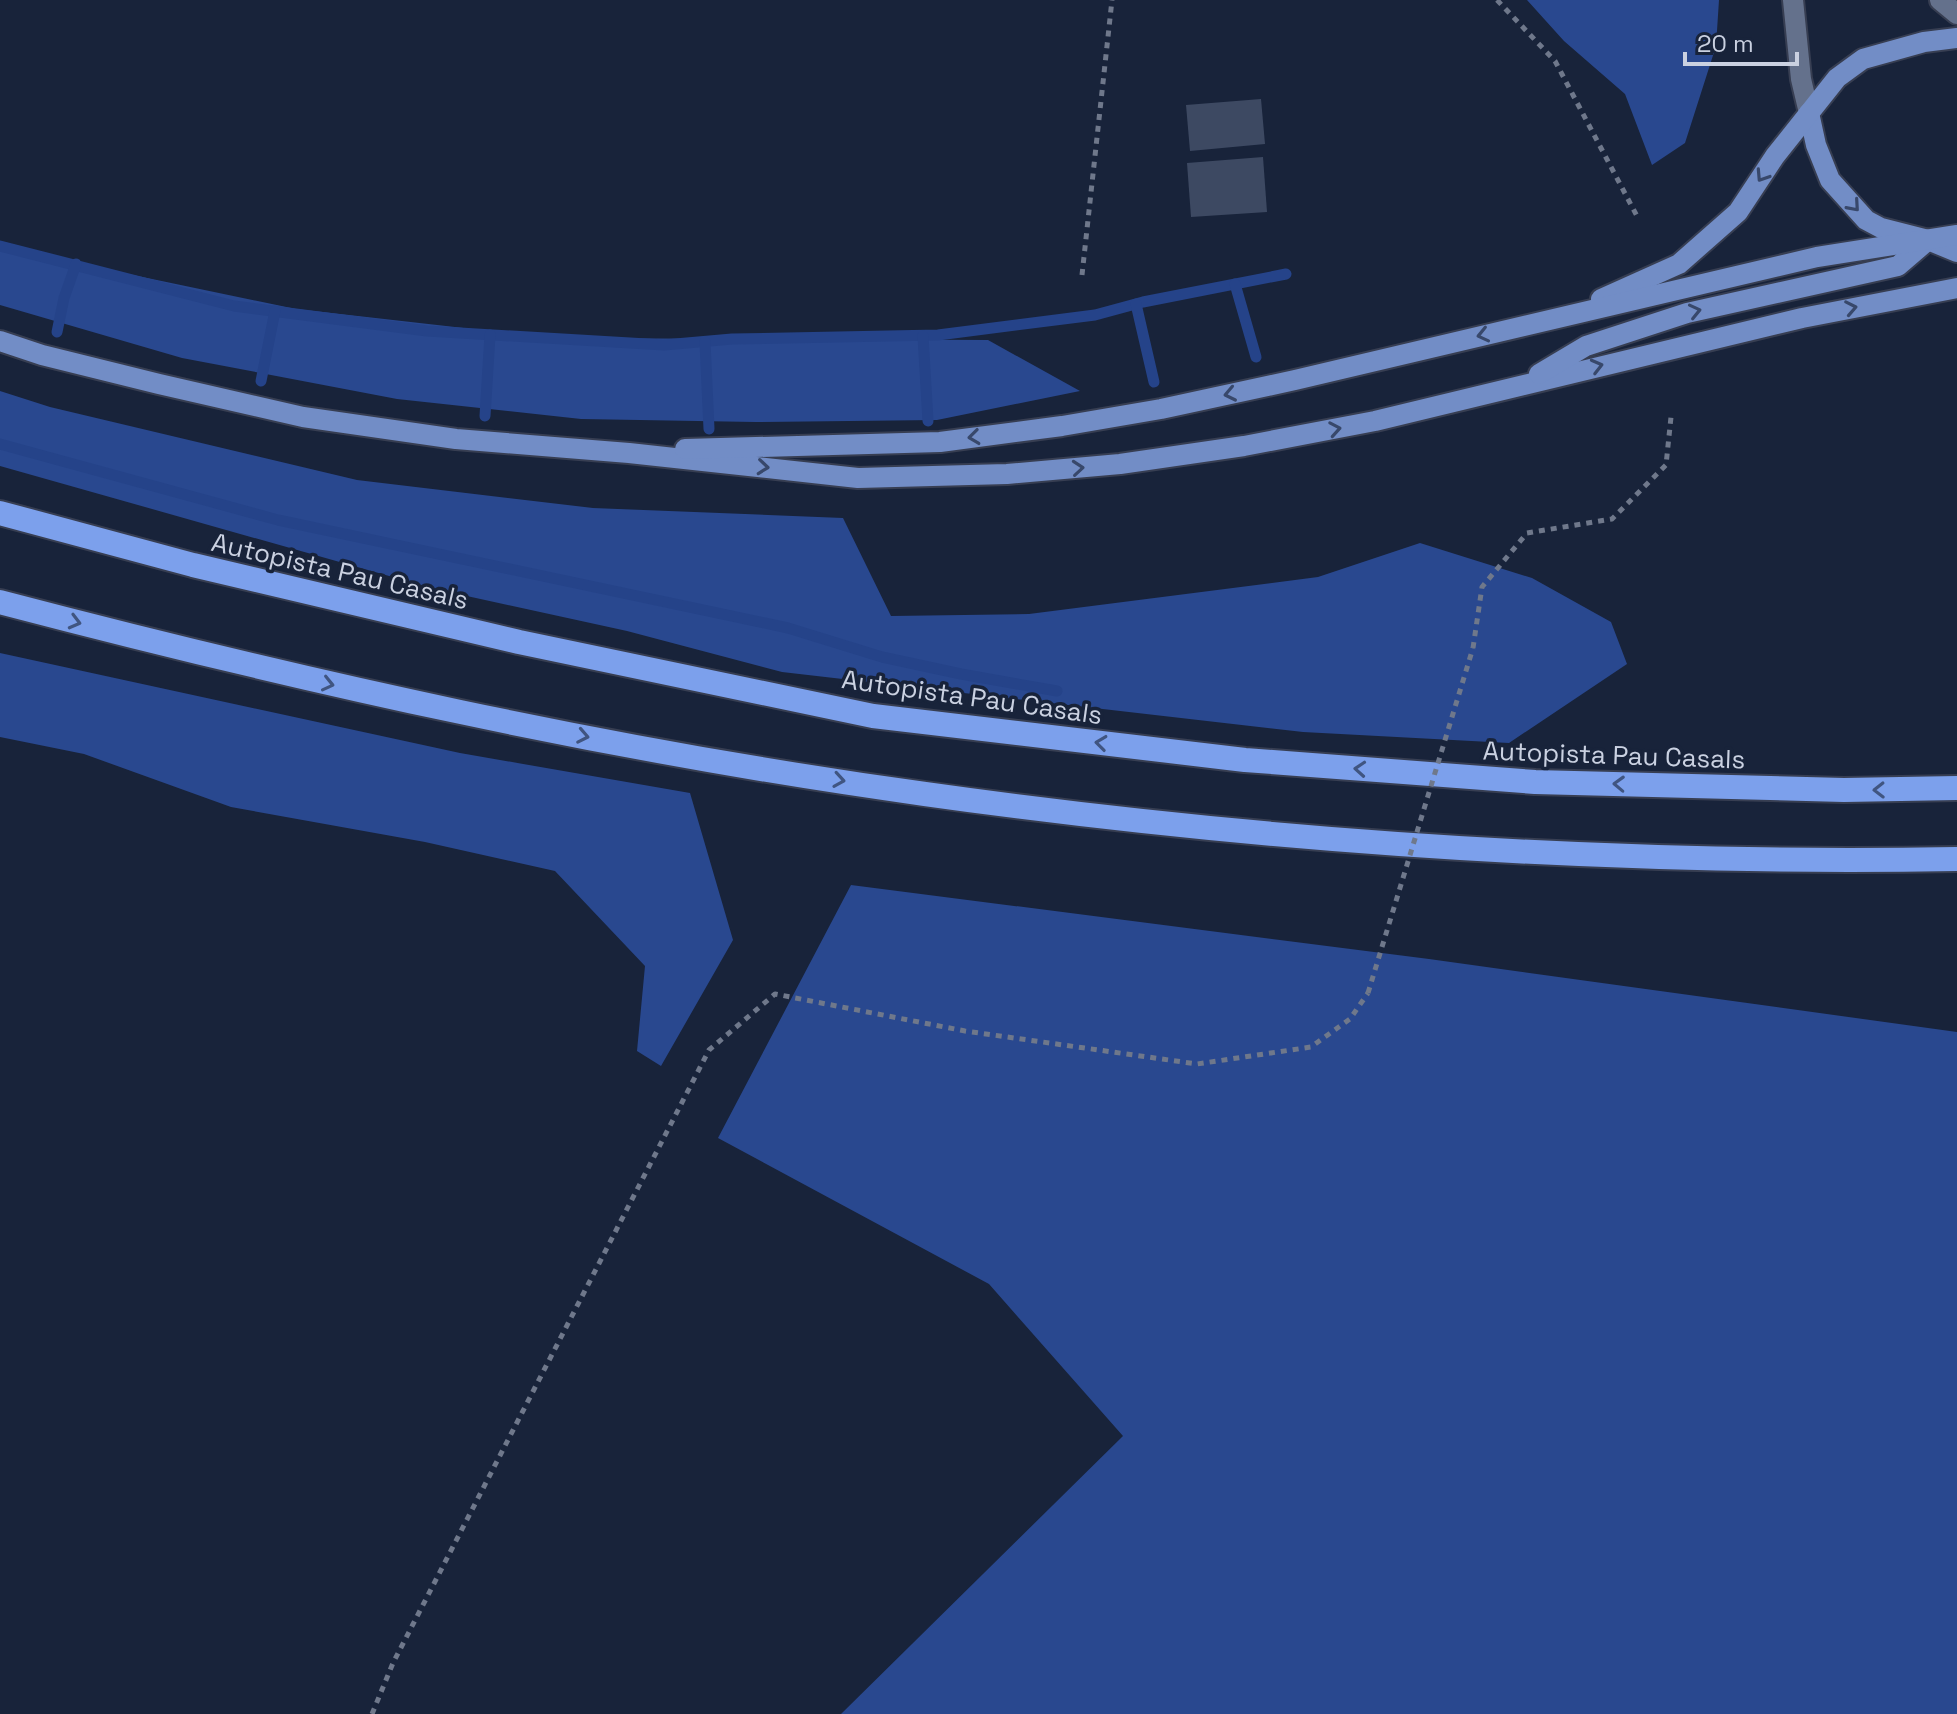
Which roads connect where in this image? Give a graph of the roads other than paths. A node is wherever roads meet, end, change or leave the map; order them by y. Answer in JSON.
{"nodes":[{"id":1,"x":1793,"y":0,"type":"edge"},
{"id":2,"x":1940,"y":0,"type":"edge"},
{"id":3,"x":1957,"y":14,"type":"edge"},
{"id":4,"x":1957,"y":38,"type":"edge"},
{"id":5,"x":1809,"y":113,"type":"junction"},
{"id":6,"x":1957,"y":221,"type":"edge"},
{"id":7,"x":1957,"y":235,"type":"edge"},
{"id":8,"x":1928,"y":240,"type":"junction"},
{"id":9,"x":1957,"y":252,"type":"edge"},
{"id":10,"x":1957,"y":288,"type":"edge"},
{"id":11,"x":1559,"y":317,"type":"junction"},
{"id":12,"x":0,"y":341,"type":"edge"},
{"id":13,"x":1522,"y":385,"type":"junction"},
{"id":14,"x":629,"y":453,"type":"junction"},
{"id":15,"x":0,"y":513,"type":"edge"},
{"id":16,"x":0,"y":602,"type":"edge"},
{"id":17,"x":1957,"y":788,"type":"edge"},
{"id":18,"x":1957,"y":859,"type":"edge"}],
"edges":[{"from":1,"to":5,"type":"street"},
{"from":2,"to":3,"type":"street"},
{"from":4,"to":5,"type":"main road"},
{"from":5,"to":8,"type":"main road","one_way":true},
{"from":5,"to":11,"type":"main road","one_way":true},
{"from":6,"to":8,"type":"main road"},
{"from":7,"to":8,"type":"main road"},
{"from":8,"to":9,"type":"main road"},
{"from":8,"to":11,"type":"main road"},
{"from":13,"to":8,"type":"main road","one_way":true},
{"from":13,"to":10,"type":"main road","one_way":true},
{"from":11,"to":14,"type":"main road","one_way":true},
{"from":12,"to":14,"type":"main road"},
{"from":14,"to":13,"type":"main road","one_way":true},
{"from":17,"to":15,"type":"highway","name":"Autopista Pau Casals","one_way":true},
{"from":16,"to":18,"type":"highway","one_way":true}]}
